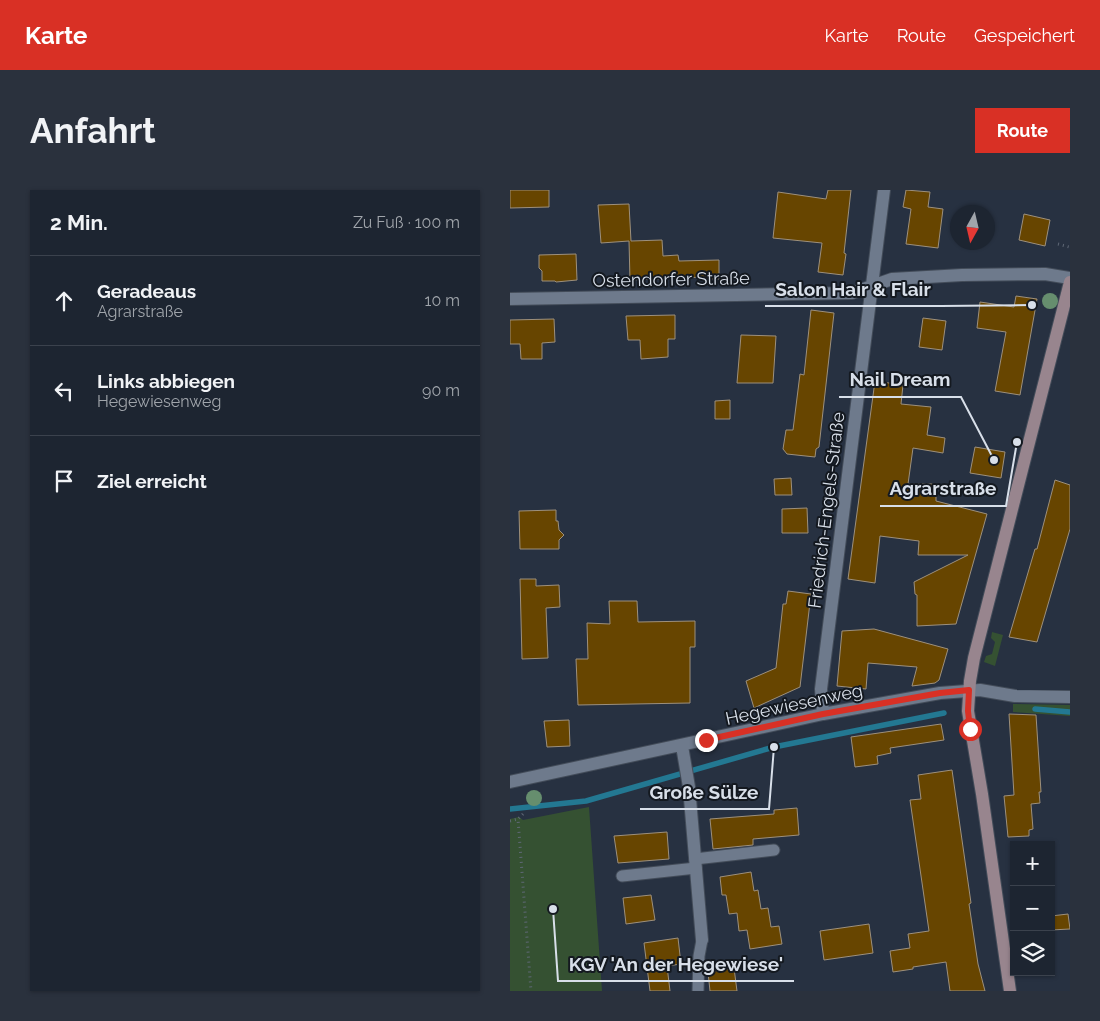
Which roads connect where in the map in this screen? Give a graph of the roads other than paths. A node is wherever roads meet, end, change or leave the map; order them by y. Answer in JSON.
{"nodes":[{"id":1,"x":884,"y":190,"type":"edge"},
{"id":2,"x":1070,"y":278,"type":"edge"},
{"id":3,"x":1070,"y":282,"type":"edge"},
{"id":4,"x":872,"y":287,"type":"junction"},
{"id":5,"x":510,"y":299,"type":"edge"},
{"id":6,"x":969,"y":690,"type":"junction"},
{"id":7,"x":1070,"y":696,"type":"edge"},
{"id":8,"x":823,"y":714,"type":"junction"},
{"id":9,"x":682,"y":746,"type":"junction"},
{"id":10,"x":510,"y":782,"type":"edge"},
{"id":11,"x":774,"y":850,"type":"dead end"},
{"id":12,"x":695,"y":863,"type":"junction"},
{"id":13,"x":622,"y":876,"type":"dead end"},
{"id":14,"x":702,"y":940,"type":"joint"},
{"id":15,"x":698,"y":991,"type":"edge"},
{"id":16,"x":1010,"y":991,"type":"edge"}],
"edges":[{"from":1,"to":4,"type":"street","name":"Friedrich-Engels-Straße"},
{"from":2,"to":4,"type":"street","name":"Ostendorfer Straße"},
{"from":3,"to":6,"type":"main road"},
{"from":4,"to":5,"type":"street","name":"Ostendorfer Straße"},
{"from":4,"to":8,"type":"street","name":"Friedrich-Engels-Straße"},
{"from":6,"to":7,"type":"street","name":"Hegewiesenweg"},
{"from":6,"to":8,"type":"street","name":"Hegewiesenweg"},
{"from":6,"to":16,"type":"main road"},
{"from":8,"to":9,"type":"street","name":"Hegewiesenweg"},
{"from":9,"to":10,"type":"street","name":"Hegewiesenweg"},
{"from":9,"to":12,"type":"street"},
{"from":11,"to":12,"type":"lane"},
{"from":12,"to":13,"type":"lane"},
{"from":12,"to":14,"type":"street"},
{"from":14,"to":15,"type":"lane"}]}
